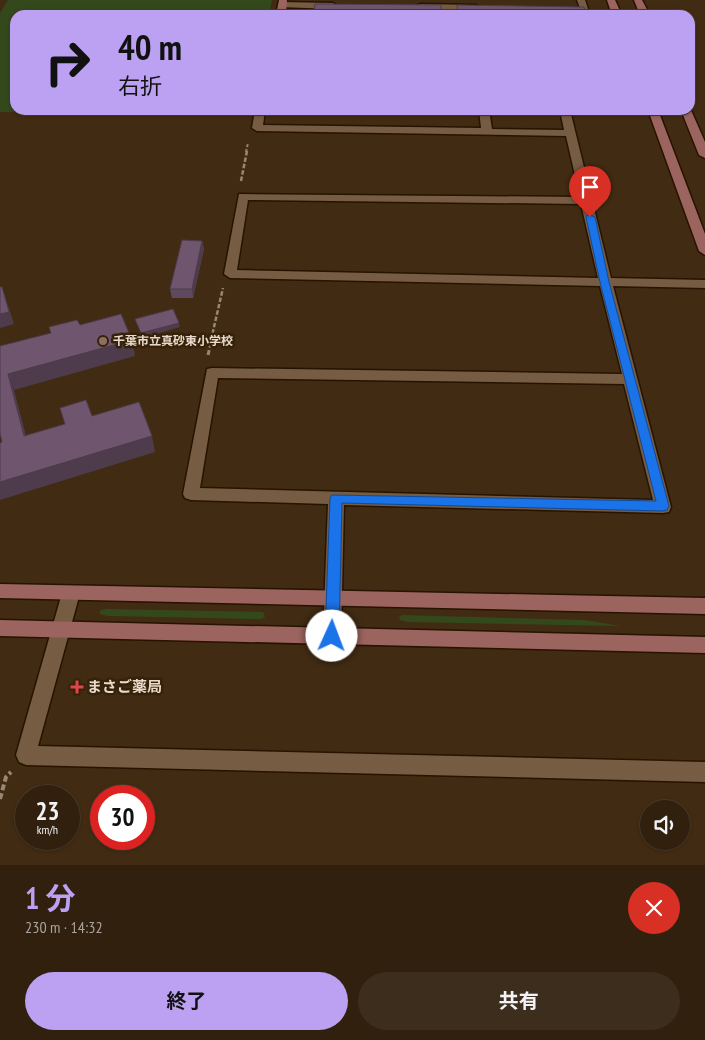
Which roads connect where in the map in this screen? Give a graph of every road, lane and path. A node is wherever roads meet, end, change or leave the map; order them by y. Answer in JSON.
{"nodes":[{"id":1,"x":283,"y":3,"type":"edge"},
{"id":2,"x":308,"y":3,"type":"edge"},
{"id":3,"x":347,"y":6,"type":"edge"},
{"id":4,"x":416,"y":7,"type":"edge"},
{"id":5,"x":485,"y":8,"type":"edge"},
{"id":6,"x":259,"y":115,"type":"edge"},
{"id":7,"x":485,"y":115,"type":"edge"},
{"id":8,"x":565,"y":115,"type":"edge"},
{"id":9,"x":655,"y":115,"type":"edge"},
{"id":10,"x":688,"y":115,"type":"edge"},
{"id":11,"x":257,"y":128,"type":"junction"},
{"id":12,"x":487,"y":132,"type":"junction"},
{"id":13,"x":570,"y":133,"type":"junction"},
{"id":14,"x":705,"y":155,"type":"edge"},
{"id":15,"x":243,"y":196,"type":"junction"},
{"id":16,"x":586,"y":201,"type":"junction"},
{"id":17,"x":705,"y":251,"type":"edge"},
{"id":18,"x":230,"y":274,"type":"junction"},
{"id":19,"x":605,"y":282,"type":"junction"},
{"id":20,"x":705,"y":284,"type":"edge"},
{"id":21,"x":212,"y":373,"type":"junction"},
{"id":22,"x":629,"y":379,"type":"junction"},
{"id":23,"x":336,"y":498,"type":"junction"},
{"id":24,"x":0,"y":591,"type":"edge"},
{"id":25,"x":71,"y":593,"type":"junction"},
{"id":26,"x":333,"y":599,"type":"junction"},
{"id":27,"x":705,"y":606,"type":"edge"},
{"id":28,"x":0,"y":628,"type":"edge"},
{"id":29,"x":61,"y":630,"type":"junction"},
{"id":30,"x":332,"y":636,"type":"junction"},
{"id":31,"x":705,"y":645,"type":"edge"},
{"id":32,"x":26,"y":754,"type":"junction"},
{"id":33,"x":705,"y":772,"type":"edge"},
{"id":34,"x":0,"y":799,"type":"edge"}],
"edges":[{"from":1,"to":2,"type":"street"},
{"from":2,"to":3,"type":"street"},
{"from":4,"to":5,"type":"street"},
{"from":6,"to":11,"type":"street"},
{"from":7,"to":12,"type":"street"},
{"from":8,"to":13,"type":"street"},
{"from":9,"to":17,"type":"street"},
{"from":10,"to":14,"type":"street"},
{"from":11,"to":12,"type":"street"},
{"from":11,"to":15,"type":"path"},
{"from":12,"to":13,"type":"street"},
{"from":13,"to":16,"type":"street"},
{"from":15,"to":16,"type":"street"},
{"from":15,"to":18,"type":"street"},
{"from":16,"to":19,"type":"street"},
{"from":18,"to":19,"type":"street"},
{"from":18,"to":21,"type":"path"},
{"from":19,"to":20,"type":"street"},
{"from":19,"to":22,"type":"street"},
{"from":21,"to":22,"type":"street"},
{"from":21,"to":23,"type":"street"},
{"from":22,"to":23,"type":"street"},
{"from":23,"to":26,"type":"street"},
{"from":24,"to":25,"type":"street"},
{"from":25,"to":26,"type":"street"},
{"from":25,"to":29,"type":"street"},
{"from":26,"to":27,"type":"street"},
{"from":26,"to":30,"type":"street"},
{"from":28,"to":29,"type":"street"},
{"from":29,"to":30,"type":"street"},
{"from":29,"to":32,"type":"street"},
{"from":30,"to":31,"type":"street"},
{"from":32,"to":33,"type":"street"},
{"from":32,"to":34,"type":"path"}]}
